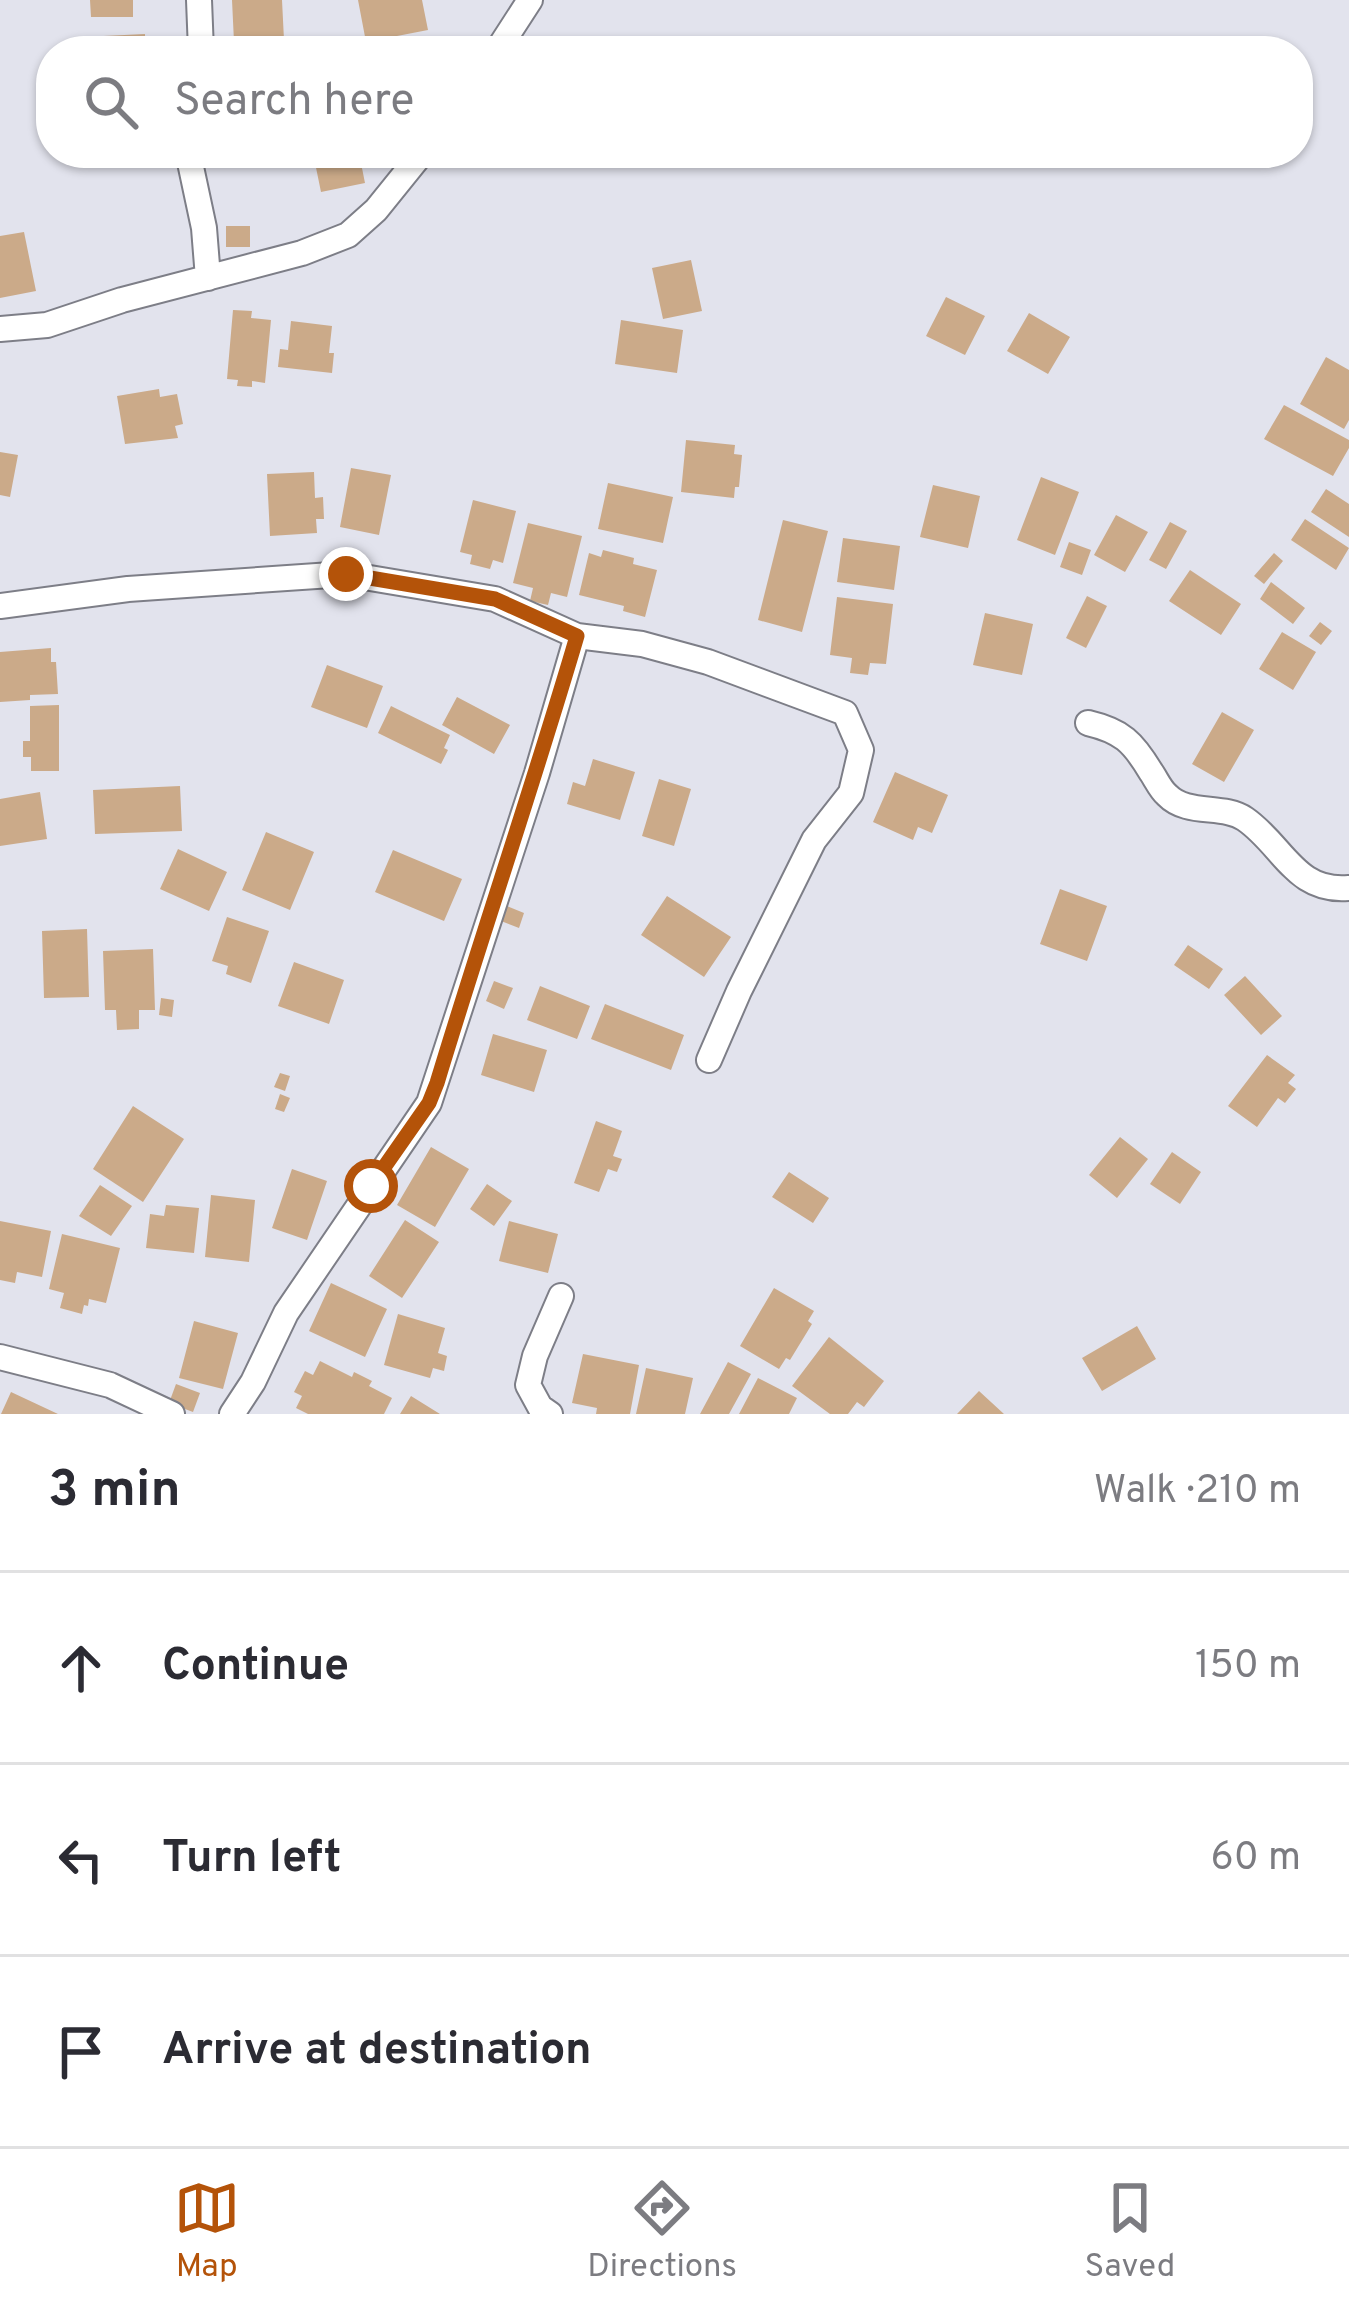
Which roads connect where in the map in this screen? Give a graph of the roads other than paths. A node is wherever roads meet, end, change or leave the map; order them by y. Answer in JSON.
{"nodes":[{"id":1,"x":199,"y":0,"type":"edge"},
{"id":2,"x":530,"y":0,"type":"edge"},
{"id":3,"x":200,"y":36,"type":"edge"},
{"id":4,"x":507,"y":36,"type":"edge"},
{"id":5,"x":191,"y":168,"type":"edge"},
{"id":6,"x":410,"y":168,"type":"edge"},
{"id":7,"x":208,"y":278,"type":"junction"},
{"id":8,"x":0,"y":329,"type":"edge"},
{"id":9,"x":0,"y":606,"type":"edge"},
{"id":10,"x":577,"y":636,"type":"junction"},
{"id":11,"x":1088,"y":723,"type":"dead end"},
{"id":12,"x":1349,"y":888,"type":"edge"},
{"id":13,"x":709,"y":1060,"type":"dead end"},
{"id":14,"x":560,"y":1296,"type":"dead end"},
{"id":15,"x":0,"y":1357,"type":"edge"},
{"id":16,"x":172,"y":1414,"type":"edge"},
{"id":17,"x":232,"y":1414,"type":"edge"},
{"id":18,"x":550,"y":1414,"type":"edge"}],
"edges":[{"from":1,"to":3,"type":"street"},
{"from":2,"to":4,"type":"street"},
{"from":5,"to":7,"type":"street"},
{"from":6,"to":7,"type":"street"},
{"from":7,"to":8,"type":"street"},
{"from":9,"to":10,"type":"street"},
{"from":10,"to":13,"type":"street"},
{"from":10,"to":17,"type":"street"},
{"from":11,"to":12,"type":"street"},
{"from":14,"to":18,"type":"street"},
{"from":15,"to":16,"type":"street"}]}
